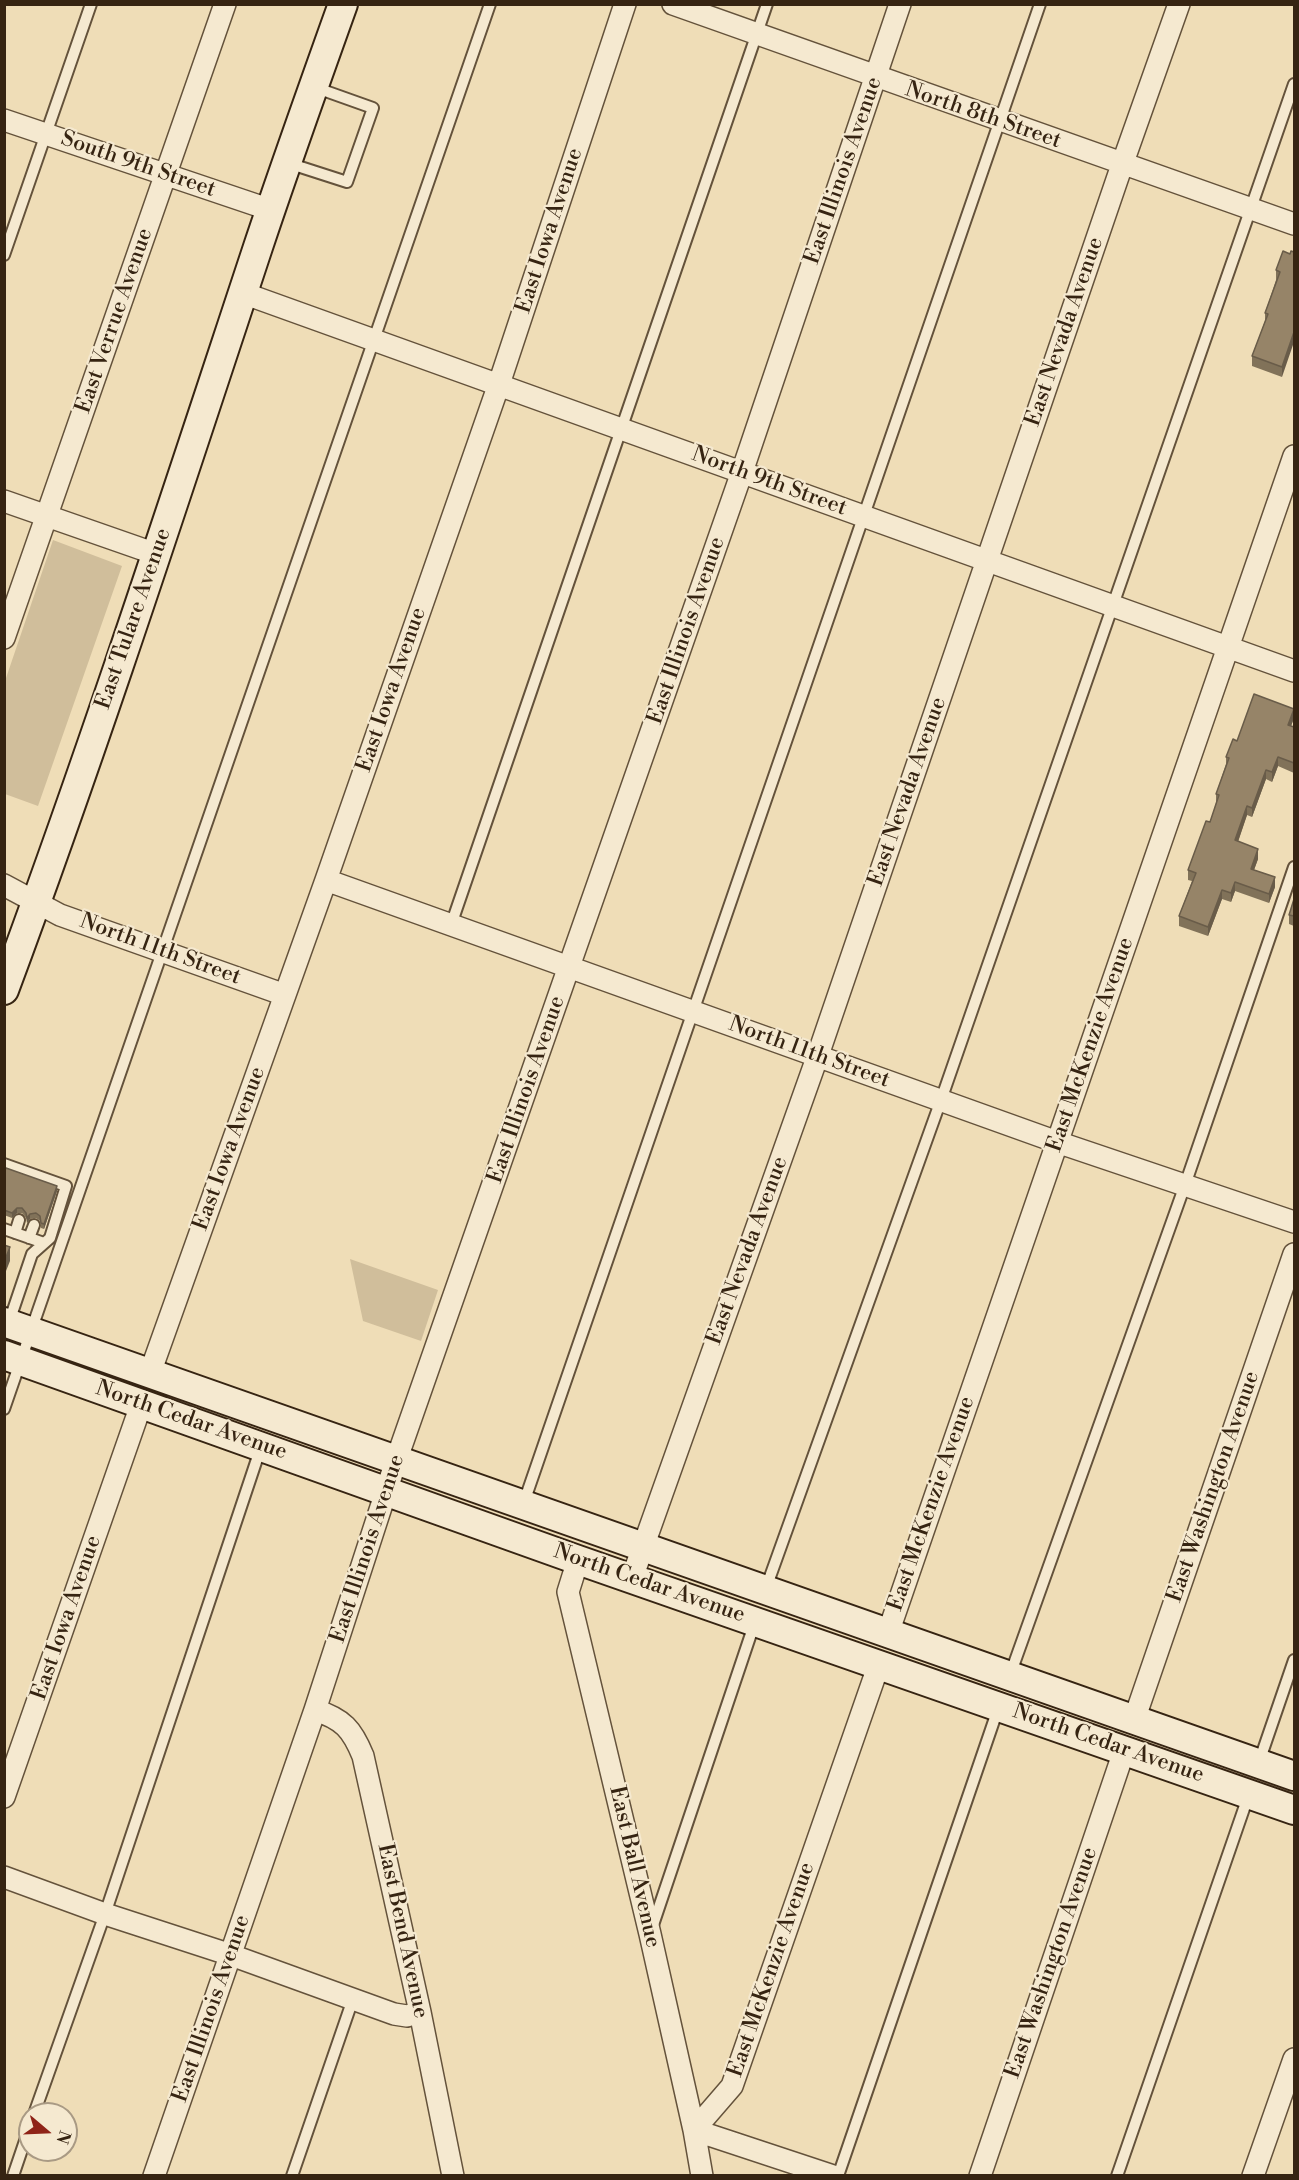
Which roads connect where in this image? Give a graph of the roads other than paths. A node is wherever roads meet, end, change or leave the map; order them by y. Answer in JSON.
{"nodes":[{"id":1,"x":91,"y":4,"type":"edge"},
{"id":2,"x":225,"y":4,"type":"edge"},
{"id":3,"x":343,"y":4,"type":"edge"},
{"id":4,"x":490,"y":4,"type":"edge"},
{"id":5,"x":626,"y":4,"type":"edge"},
{"id":6,"x":673,"y":4,"type":"edge"},
{"id":7,"x":767,"y":4,"type":"edge"},
{"id":8,"x":900,"y":4,"type":"edge"},
{"id":9,"x":1040,"y":4,"type":"edge"},
{"id":10,"x":1179,"y":4,"type":"edge"},
{"id":11,"x":756,"y":35,"type":"junction"},
{"id":12,"x":876,"y":78,"type":"junction"},
{"id":13,"x":1294,"y":84,"type":"edge"},
{"id":14,"x":314,"y":87,"type":"junction"},
{"id":15,"x":4,"y":120,"type":"edge"},
{"id":16,"x":999,"y":122,"type":"junction"},
{"id":17,"x":47,"y":134,"type":"junction"},
{"id":18,"x":288,"y":163,"type":"junction"},
{"id":19,"x":1122,"y":165,"type":"junction"},
{"id":20,"x":166,"y":174,"type":"junction"},
{"id":21,"x":1251,"y":209,"type":"junction"},
{"id":22,"x":271,"y":210,"type":"junction"},
{"id":23,"x":1294,"y":224,"type":"edge"},
{"id":24,"x":4,"y":255,"type":"edge"},
{"id":25,"x":243,"y":293,"type":"junction"},
{"id":26,"x":373,"y":341,"type":"junction"},
{"id":27,"x":499,"y":384,"type":"junction"},
{"id":28,"x":621,"y":429,"type":"junction"},
{"id":29,"x":1294,"y":456,"type":"edge"},
{"id":30,"x":742,"y":472,"type":"junction"},
{"id":31,"x":4,"y":501,"type":"edge"},
{"id":32,"x":47,"y":515,"type":"junction"},
{"id":33,"x":864,"y":516,"type":"junction"},
{"id":34,"x":156,"y":554,"type":"junction"},
{"id":35,"x":988,"y":560,"type":"junction"},
{"id":36,"x":1113,"y":605,"type":"junction"},
{"id":37,"x":4,"y":638,"type":"edge"},
{"id":38,"x":1228,"y":647,"type":"junction"},
{"id":39,"x":1294,"y":671,"type":"edge"},
{"id":40,"x":1294,"y":867,"type":"edge"},
{"id":41,"x":326,"y":880,"type":"junction"},
{"id":42,"x":4,"y":885,"type":"edge"},
{"id":43,"x":37,"y":902,"type":"junction"},
{"id":44,"x":451,"y":925,"type":"junction"},
{"id":45,"x":163,"y":952,"type":"junction"},
{"id":46,"x":570,"y":967,"type":"junction"},
{"id":47,"x":4,"y":990,"type":"edge"},
{"id":48,"x":285,"y":995,"type":"junction"},
{"id":49,"x":693,"y":1011,"type":"junction"},
{"id":50,"x":818,"y":1055,"type":"junction"},
{"id":51,"x":941,"y":1100,"type":"junction"},
{"id":52,"x":1057,"y":1142,"type":"junction"},
{"id":53,"x":9,"y":1168,"type":"edge"},
{"id":54,"x":1185,"y":1185,"type":"junction"},
{"id":55,"x":19,"y":1220,"type":"dead end"},
{"id":56,"x":1294,"y":1222,"type":"edge"},
{"id":57,"x":34,"y":1225,"type":"dead end"},
{"id":58,"x":10,"y":1231,"type":"edge"},
{"id":59,"x":29,"y":1238,"type":"junction"},
{"id":60,"x":44,"y":1243,"type":"junction"},
{"id":61,"x":1294,"y":1254,"type":"edge"},
{"id":62,"x":14,"y":1325,"type":"edge"},
{"id":63,"x":13,"y":1358,"type":"edge"},
{"id":64,"x":150,"y":1373,"type":"junction"},
{"id":65,"x":141,"y":1405,"type":"junction"},
{"id":66,"x":4,"y":1409,"type":"edge"},
{"id":67,"x":327,"y":1436,"type":"junction"},
{"id":68,"x":261,"y":1446,"type":"junction"},
{"id":69,"x":396,"y":1461,"type":"junction"},
{"id":70,"x":386,"y":1491,"type":"junction"},
{"id":71,"x":523,"y":1505,"type":"junction"},
{"id":72,"x":643,"y":1548,"type":"junction"},
{"id":73,"x":579,"y":1560,"type":"junction"},
{"id":74,"x":632,"y":1578,"type":"junction"},
{"id":75,"x":765,"y":1591,"type":"junction"},
{"id":76,"x":755,"y":1620,"type":"junction"},
{"id":77,"x":888,"y":1633,"type":"junction"},
{"id":78,"x":1294,"y":1660,"type":"edge"},
{"id":79,"x":879,"y":1664,"type":"junction"},
{"id":80,"x":1010,"y":1675,"type":"junction"},
{"id":81,"x":999,"y":1706,"type":"junction"},
{"id":82,"x":315,"y":1710,"type":"junction"},
{"id":83,"x":1134,"y":1720,"type":"junction"},
{"id":84,"x":1124,"y":1751,"type":"junction"},
{"id":85,"x":1258,"y":1764,"type":"junction"},
{"id":86,"x":1294,"y":1776,"type":"edge"},
{"id":87,"x":1249,"y":1794,"type":"junction"},
{"id":88,"x":4,"y":1797,"type":"edge"},
{"id":89,"x":1294,"y":1810,"type":"edge"},
{"id":90,"x":4,"y":1877,"type":"edge"},
{"id":91,"x":105,"y":1914,"type":"junction"},
{"id":92,"x":650,"y":1934,"type":"junction"},
{"id":93,"x":231,"y":1955,"type":"junction"},
{"id":94,"x":353,"y":1999,"type":"junction"},
{"id":95,"x":420,"y":2012,"type":"junction"},
{"id":96,"x":1294,"y":2059,"type":"edge"},
{"id":97,"x":38,"y":2102,"type":"edge"},
{"id":98,"x":694,"y":2130,"type":"junction"},
{"id":99,"x":18,"y":2161,"type":"edge"},
{"id":100,"x":13,"y":2175,"type":"edge"},
{"id":101,"x":154,"y":2175,"type":"edge"},
{"id":102,"x":291,"y":2175,"type":"edge"},
{"id":103,"x":453,"y":2175,"type":"edge"},
{"id":104,"x":702,"y":2175,"type":"edge"},
{"id":105,"x":836,"y":2175,"type":"edge"},
{"id":106,"x":980,"y":2175,"type":"edge"},
{"id":107,"x":1117,"y":2175,"type":"edge"},
{"id":108,"x":1253,"y":2175,"type":"edge"}],
"edges":[{"from":1,"to":17,"type":"lane"},
{"from":2,"to":20,"type":"street","name":"East Verrue Avenue"},
{"from":3,"to":14,"type":"main road","name":"East Tulare Avenue"},
{"from":4,"to":26,"type":"lane"},
{"from":5,"to":27,"type":"street","name":"East Iowa Avenue"},
{"from":6,"to":11,"type":"street","name":"North 8th Street"},
{"from":7,"to":11,"type":"lane"},
{"from":8,"to":12,"type":"street","name":"East Illinois Avenue"},
{"from":9,"to":16,"type":"lane"},
{"from":10,"to":19,"type":"street","name":"East Nevada Avenue"},
{"from":11,"to":12,"type":"street","name":"North 8th Street"},
{"from":11,"to":28,"type":"lane"},
{"from":12,"to":16,"type":"street","name":"North 8th Street"},
{"from":12,"to":30,"type":"street","name":"East Illinois Avenue"},
{"from":13,"to":21,"type":"lane"},
{"from":14,"to":18,"type":"main road","name":"East Tulare Avenue"},
{"from":14,"to":18,"type":"lane"},
{"from":15,"to":17,"type":"street","name":"South 9th Street"},
{"from":16,"to":19,"type":"street","name":"North 8th Street"},
{"from":16,"to":33,"type":"lane"},
{"from":17,"to":20,"type":"street","name":"South 9th Street"},
{"from":17,"to":24,"type":"lane"},
{"from":18,"to":22,"type":"main road","name":"East Tulare Avenue"},
{"from":19,"to":21,"type":"street","name":"North 8th Street"},
{"from":19,"to":35,"type":"street","name":"East Nevada Avenue"},
{"from":20,"to":22,"type":"street","name":"South 9th Street"},
{"from":20,"to":32,"type":"street","name":"East Verrue Avenue"},
{"from":21,"to":23,"type":"street","name":"North 8th Street"},
{"from":21,"to":36,"type":"lane"},
{"from":22,"to":25,"type":"main road","name":"East Tulare Avenue"},
{"from":25,"to":26,"type":"street","name":"North 9th Street"},
{"from":25,"to":34,"type":"main road","name":"East Tulare Avenue"},
{"from":26,"to":27,"type":"street","name":"North 9th Street"},
{"from":26,"to":45,"type":"lane"},
{"from":27,"to":28,"type":"street","name":"North 9th Street"},
{"from":27,"to":41,"type":"street","name":"East Iowa Avenue"},
{"from":28,"to":30,"type":"street","name":"North 9th Street"},
{"from":28,"to":44,"type":"lane"},
{"from":29,"to":38,"type":"street","name":"East McKenzie Avenue"},
{"from":30,"to":33,"type":"street","name":"North 9th Street"},
{"from":30,"to":46,"type":"street","name":"East Illinois Avenue"},
{"from":31,"to":32,"type":"street"},
{"from":32,"to":34,"type":"street"},
{"from":32,"to":37,"type":"street","name":"East Verrue Avenue"},
{"from":33,"to":35,"type":"street","name":"North 9th Street"},
{"from":33,"to":49,"type":"lane"},
{"from":34,"to":43,"type":"main road","name":"East Tulare Avenue"},
{"from":35,"to":36,"type":"street","name":"North 9th Street"},
{"from":35,"to":50,"type":"street","name":"East Nevada Avenue"},
{"from":36,"to":38,"type":"street","name":"North 9th Street"},
{"from":36,"to":51,"type":"lane"},
{"from":38,"to":39,"type":"street","name":"North 9th Street"},
{"from":38,"to":52,"type":"street","name":"East McKenzie Avenue"},
{"from":40,"to":54,"type":"lane"},
{"from":41,"to":44,"type":"street","name":"North 11th Street"},
{"from":41,"to":48,"type":"street","name":"East Iowa Avenue"},
{"from":42,"to":43,"type":"street","name":"North 11th Street"},
{"from":43,"to":45,"type":"street","name":"North 11th Street"},
{"from":43,"to":47,"type":"main road","name":"East Tulare Avenue"},
{"from":44,"to":46,"type":"street","name":"North 11th Street"},
{"from":45,"to":48,"type":"street","name":"North 11th Street"},
{"from":45,"to":62,"type":"lane"},
{"from":46,"to":49,"type":"street","name":"North 11th Street"},
{"from":46,"to":69,"type":"street","name":"East Illinois Avenue"},
{"from":48,"to":64,"type":"street","name":"East Iowa Avenue"},
{"from":49,"to":50,"type":"street","name":"North 11th Street"},
{"from":49,"to":71,"type":"lane"},
{"from":50,"to":51,"type":"street","name":"North 11th Street"},
{"from":50,"to":72,"type":"street","name":"East Nevada Avenue"},
{"from":51,"to":52,"type":"street","name":"North 11th Street"},
{"from":51,"to":75,"type":"lane"},
{"from":52,"to":54,"type":"street","name":"North 11th Street"},
{"from":52,"to":77,"type":"street","name":"East McKenzie Avenue"},
{"from":53,"to":60,"type":"lane"},
{"from":54,"to":56,"type":"street","name":"North 11th Street"},
{"from":54,"to":80,"type":"lane"},
{"from":55,"to":58,"type":"lane"},
{"from":57,"to":59,"type":"lane"},
{"from":58,"to":59,"type":"lane"},
{"from":59,"to":60,"type":"lane"},
{"from":60,"to":62,"type":"lane"},
{"from":61,"to":83,"type":"street","name":"East Washington Avenue"},
{"from":62,"to":63,"type":"lane"},
{"from":62,"to":64,"type":"main road","name":"North Cedar Avenue"},
{"from":63,"to":65,"type":"main road","name":"North Cedar Avenue"},
{"from":63,"to":66,"type":"lane"},
{"from":64,"to":67,"type":"main road","name":"North Cedar Avenue"},
{"from":65,"to":67,"type":"main road"},
{"from":65,"to":68,"type":"main road","name":"North Cedar Avenue"},
{"from":65,"to":88,"type":"street","name":"East Iowa Avenue"},
{"from":67,"to":69,"type":"main road","name":"North Cedar Avenue"},
{"from":68,"to":70,"type":"main road","name":"North Cedar Avenue"},
{"from":68,"to":91,"type":"lane"},
{"from":69,"to":70,"type":"street","name":"East Illinois Avenue"},
{"from":69,"to":71,"type":"main road","name":"North Cedar Avenue"},
{"from":70,"to":73,"type":"main road","name":"North Cedar Avenue"},
{"from":70,"to":82,"type":"street","name":"East Illinois Avenue"},
{"from":71,"to":72,"type":"main road","name":"North Cedar Avenue"},
{"from":72,"to":74,"type":"street","name":"East Nevada Avenue"},
{"from":72,"to":75,"type":"main road","name":"North Cedar Avenue"},
{"from":73,"to":74,"type":"main road","name":"North Cedar Avenue"},
{"from":73,"to":92,"type":"street","name":"East Ball Avenue"},
{"from":74,"to":76,"type":"main road","name":"North Cedar Avenue"},
{"from":75,"to":77,"type":"main road","name":"North Cedar Avenue"},
{"from":76,"to":77,"type":"main road"},
{"from":76,"to":79,"type":"main road","name":"North Cedar Avenue"},
{"from":76,"to":92,"type":"lane"},
{"from":77,"to":80,"type":"main road","name":"North Cedar Avenue"},
{"from":78,"to":85,"type":"lane"},
{"from":79,"to":80,"type":"main road"},
{"from":79,"to":81,"type":"main road","name":"North Cedar Avenue"},
{"from":79,"to":98,"type":"street","name":"East McKenzie Avenue"},
{"from":80,"to":83,"type":"main road","name":"North Cedar Avenue"},
{"from":81,"to":84,"type":"main road","name":"North Cedar Avenue"},
{"from":81,"to":105,"type":"lane"},
{"from":82,"to":93,"type":"street","name":"East Illinois Avenue"},
{"from":82,"to":95,"type":"street","name":"East Bend Avenue"},
{"from":83,"to":85,"type":"main road","name":"North Cedar Avenue"},
{"from":84,"to":87,"type":"main road","name":"North Cedar Avenue"},
{"from":84,"to":106,"type":"street","name":"East Washington Avenue"},
{"from":85,"to":86,"type":"main road","name":"North Cedar Avenue"},
{"from":87,"to":89,"type":"main road","name":"North Cedar Avenue"},
{"from":87,"to":107,"type":"lane"},
{"from":90,"to":91,"type":"street"},
{"from":91,"to":93,"type":"street"},
{"from":91,"to":97,"type":"lane"},
{"from":92,"to":98,"type":"street","name":"East Ball Avenue"},
{"from":93,"to":94,"type":"street"},
{"from":93,"to":101,"type":"street","name":"East Illinois Avenue"},
{"from":94,"to":95,"type":"street"},
{"from":94,"to":102,"type":"lane"},
{"from":95,"to":103,"type":"street","name":"East Bend Avenue"},
{"from":96,"to":108,"type":"street"},
{"from":98,"to":104,"type":"street","name":"East Ball Avenue"},
{"from":98,"to":105,"type":"street"},
{"from":99,"to":100,"type":"lane"}]}
